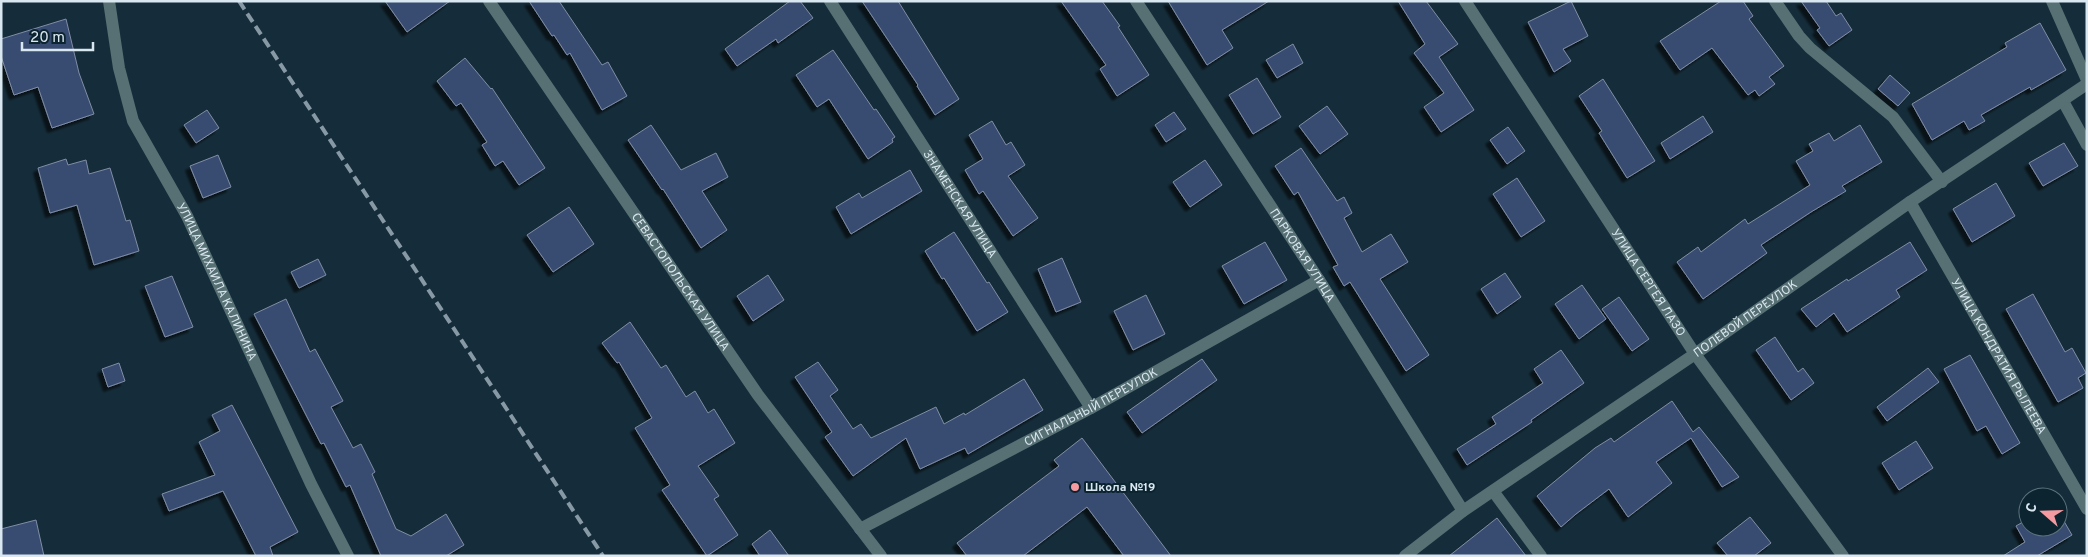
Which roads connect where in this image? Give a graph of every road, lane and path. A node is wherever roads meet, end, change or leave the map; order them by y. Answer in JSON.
{"nodes":[{"id":1,"x":109,"y":1,"type":"edge"},
{"id":2,"x":489,"y":1,"type":"edge"},
{"id":3,"x":830,"y":1,"type":"edge"},
{"id":4,"x":1136,"y":1,"type":"edge"},
{"id":5,"x":1466,"y":1,"type":"edge"},
{"id":6,"x":1775,"y":1,"type":"edge"},
{"id":7,"x":2052,"y":1,"type":"edge"},
{"id":8,"x":2087,"y":82,"type":"edge"},
{"id":9,"x":2063,"y":101,"type":"junction"},
{"id":10,"x":2087,"y":145,"type":"edge"},
{"id":11,"x":1942,"y":182,"type":"junction"},
{"id":12,"x":1910,"y":202,"type":"junction"},
{"id":13,"x":1319,"y":280,"type":"junction"},
{"id":14,"x":1695,"y":354,"type":"junction"},
{"id":15,"x":1091,"y":408,"type":"junction"},
{"id":16,"x":1493,"y":491,"type":"junction"},
{"id":17,"x":2087,"y":510,"type":"edge"},
{"id":18,"x":1463,"y":511,"type":"junction"},
{"id":19,"x":860,"y":529,"type":"junction"},
{"id":20,"x":1410,"y":554,"type":"edge"},
{"id":21,"x":348,"y":556,"type":"edge"},
{"id":22,"x":881,"y":556,"type":"edge"},
{"id":23,"x":1540,"y":556,"type":"edge"},
{"id":24,"x":1843,"y":556,"type":"edge"}],
"edges":[{"from":1,"to":21,"type":"street","name":"УЛИЦА МИХАИЛА КАЛИНИНА"},
{"from":2,"to":19,"type":"street","name":"СЕВАСТОПОЛЬСКАЯ УЛИЦА"},
{"from":3,"to":15,"type":"street","name":"ЗНАМЕНСКАЯ УЛИЦА"},
{"from":4,"to":13,"type":"street","name":"ПАРКОВАЯ УЛИЦА"},
{"from":5,"to":14,"type":"street","name":"УЛИЦА СЕРГЕЯ ЛАЗО"},
{"from":6,"to":11,"type":"street"},
{"from":7,"to":8,"type":"street"},
{"from":8,"to":9,"type":"street","name":"ПОЛЕВОЙ ПЕРЕУЛОК"},
{"from":9,"to":10,"type":"street"},
{"from":9,"to":11,"type":"street","name":"ПОЛЕВОЙ ПЕРЕУЛОК"},
{"from":11,"to":12,"type":"street","name":"ПОЛЕВОЙ ПЕРЕУЛОК"},
{"from":12,"to":14,"type":"street","name":"ПОЛЕВОЙ ПЕРЕУЛОК"},
{"from":12,"to":17,"type":"street","name":"УЛИЦА КОНДРАТИЯ РЫЛЕЕВА"},
{"from":13,"to":15,"type":"street","name":"СИГНАЛЬНЫЙ ПЕРЕУЛОК"},
{"from":13,"to":18,"type":"street","name":"ПАРКОВАЯ УЛИЦА"},
{"from":14,"to":16,"type":"street","name":"ПОЛЕВОЙ ПЕРЕУЛОК"},
{"from":14,"to":24,"type":"street","name":"УЛИЦА СЕРГЕЯ ЛАЗО"},
{"from":15,"to":19,"type":"street","name":"СИГНАЛЬНЫЙ ПЕРЕУЛОК"},
{"from":16,"to":18,"type":"street","name":"ПОЛЕВОЙ ПЕРЕУЛОК"},
{"from":16,"to":23,"type":"street"},
{"from":18,"to":20,"type":"street","name":"ПОЛЕВОЙ ПЕРЕУЛОК"},
{"from":19,"to":22,"type":"street","name":"СЕВАСТОПОЛЬСКАЯ УЛИЦА"}]}
